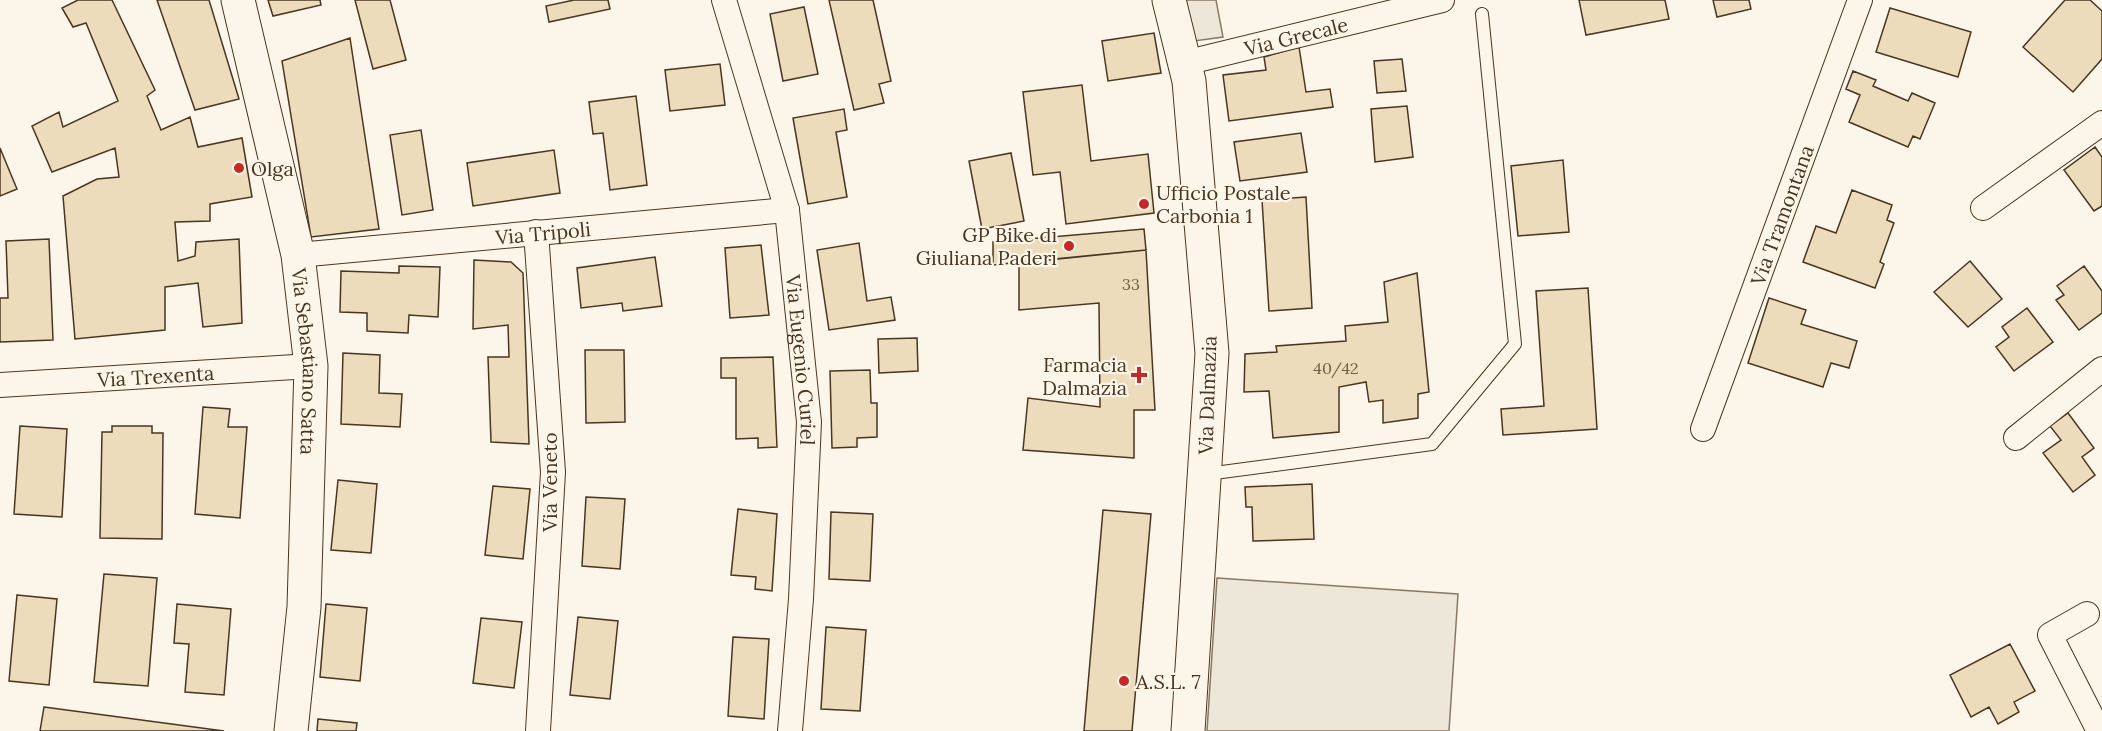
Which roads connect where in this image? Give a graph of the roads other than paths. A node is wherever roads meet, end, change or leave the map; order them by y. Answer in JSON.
{"nodes":[{"id":1,"x":238,"y":0,"type":"edge"},
{"id":2,"x":724,"y":0,"type":"edge"},
{"id":3,"x":1169,"y":0,"type":"edge"},
{"id":4,"x":1442,"y":0,"type":"edge"},
{"id":5,"x":1860,"y":0,"type":"edge"},
{"id":6,"x":1482,"y":14,"type":"dead end"},
{"id":7,"x":1185,"y":60,"type":"junction"},
{"id":8,"x":2102,"y":123,"type":"edge"},
{"id":9,"x":1983,"y":208,"type":"dead end"},
{"id":10,"x":787,"y":210,"type":"junction"},
{"id":11,"x":536,"y":232,"type":"junction"},
{"id":12,"x":298,"y":255,"type":"junction"},
{"id":13,"x":311,"y":366,"type":"junction"},
{"id":14,"x":2102,"y":369,"type":"edge"},
{"id":15,"x":0,"y":385,"type":"edge"},
{"id":16,"x":1702,"y":429,"type":"dead end"},
{"id":17,"x":2016,"y":438,"type":"dead end"},
{"id":18,"x":1204,"y":474,"type":"junction"},
{"id":19,"x":2086,"y":614,"type":"dead end"},
{"id":20,"x":291,"y":731,"type":"edge"},
{"id":21,"x":538,"y":731,"type":"edge"},
{"id":22,"x":790,"y":731,"type":"edge"},
{"id":23,"x":1188,"y":731,"type":"edge"},
{"id":24,"x":2099,"y":731,"type":"edge"}],
"edges":[{"from":1,"to":12,"type":"street","name":"Via Sebastiano Satta"},
{"from":2,"to":10,"type":"street","name":"Via Eugenio Curiel"},
{"from":3,"to":7,"type":"street","name":"Via Dalmazia"},
{"from":4,"to":7,"type":"street","name":"Via Grecale"},
{"from":5,"to":16,"type":"street","name":"Via Tramontana"},
{"from":6,"to":18,"type":"lane"},
{"from":7,"to":18,"type":"street","name":"Via Dalmazia"},
{"from":8,"to":9,"type":"street"},
{"from":10,"to":11,"type":"street","name":"Via Tripoli"},
{"from":10,"to":22,"type":"street","name":"Via Eugenio Curiel"},
{"from":11,"to":12,"type":"street","name":"Via Tripoli"},
{"from":11,"to":21,"type":"street","name":"Via Veneto"},
{"from":12,"to":13,"type":"street","name":"Via Sebastiano Satta"},
{"from":13,"to":15,"type":"street","name":"Via Trexenta"},
{"from":13,"to":20,"type":"street","name":"Via Sebastiano Satta"},
{"from":14,"to":17,"type":"street"},
{"from":18,"to":23,"type":"street","name":"Via Dalmazia"},
{"from":19,"to":24,"type":"street"}]}
